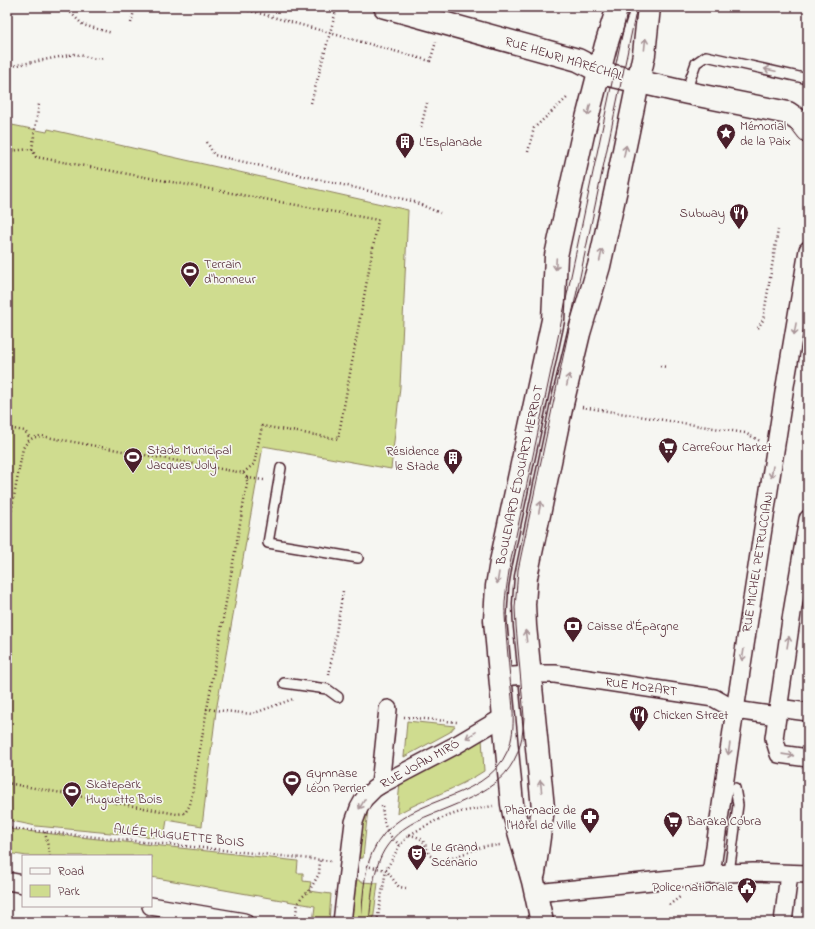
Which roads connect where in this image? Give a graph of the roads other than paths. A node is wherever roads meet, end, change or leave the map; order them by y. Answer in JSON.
{"nodes":[{"id":1,"x":385,"y":7,"type":"edge"},
{"id":2,"x":618,"y":7,"type":"edge"},
{"id":3,"x":649,"y":7,"type":"edge"},
{"id":4,"x":599,"y":72,"type":"junction"},
{"id":5,"x":808,"y":79,"type":"edge"},
{"id":6,"x":639,"y":81,"type":"junction"},
{"id":7,"x":688,"y":93,"type":"junction"},
{"id":8,"x":808,"y":131,"type":"edge"},
{"id":9,"x":808,"y":250,"type":"edge"},
{"id":10,"x":282,"y":468,"type":"dead end"},
{"id":11,"x":808,"y":519,"type":"edge"},
{"id":12,"x":358,"y":558,"type":"dead end"},
{"id":13,"x":531,"y":675,"type":"junction"},
{"id":14,"x":501,"y":677,"type":"junction"},
{"id":15,"x":284,"y":683,"type":"dead end"},
{"id":16,"x":338,"y":697,"type":"dead end"},
{"id":17,"x":734,"y":710,"type":"junction"},
{"id":18,"x":778,"y":712,"type":"junction"},
{"id":19,"x":808,"y":712,"type":"edge"},
{"id":20,"x":387,"y":714,"type":"road end"},
{"id":21,"x":504,"y":716,"type":"junction"},
{"id":22,"x":808,"y":758,"type":"edge"},
{"id":23,"x":380,"y":786,"type":"junction"},
{"id":24,"x":734,"y":788,"type":"dead end"},
{"id":25,"x":729,"y":873,"type":"junction"},
{"id":26,"x":711,"y":874,"type":"junction"},
{"id":27,"x":789,"y":874,"type":"junction"},
{"id":28,"x":808,"y":874,"type":"edge"},
{"id":29,"x":7,"y":881,"type":"edge"},
{"id":30,"x":22,"y":884,"type":"edge"},
{"id":31,"x":534,"y":887,"type":"junction"},
{"id":32,"x":152,"y":906,"type":"edge"},
{"id":33,"x":240,"y":922,"type":"edge"},
{"id":34,"x":342,"y":922,"type":"edge"},
{"id":35,"x":542,"y":922,"type":"edge"},
{"id":36,"x":783,"y":922,"type":"edge"}],
"edges":[{"from":1,"to":4,"type":"main road","name":"RUE HENRI MARÉCHAL"},
{"from":2,"to":4,"type":"main road","name":"BOULEVARD ÉDOUARD HERRIOT"},
{"from":6,"to":3,"type":"main road","name":"BOULEVARD ÉDOUARD HERRIOT","one_way":true},
{"from":4,"to":6,"type":"main road","name":"RUE HENRI MARÉCHAL"},
{"from":4,"to":14,"type":"main road","name":"BOULEVARD ÉDOUARD HERRIOT","one_way":true},
{"from":5,"to":7,"type":"lane","one_way":true},
{"from":6,"to":7,"type":"main road","name":"RUE HENRI MARÉCHAL"},
{"from":13,"to":6,"type":"main road","name":"BOULEVARD ÉDOUARD HERRIOT","one_way":true},
{"from":7,"to":8,"type":"main road","name":"RUE HENRI MARÉCHAL"},
{"from":9,"to":17,"type":"street","name":"RUE MICHEL PETRUCCIANI","one_way":true},
{"from":10,"to":12,"type":"lane"},
{"from":18,"to":11,"type":"street","one_way":true},
{"from":13,"to":14,"type":"street","name":"RUE MOZART"},
{"from":13,"to":17,"type":"street","name":"RUE MOZART"},
{"from":31,"to":13,"type":"main road","name":"BOULEVARD ÉDOUARD HERRIOT","one_way":true},
{"from":14,"to":21,"type":"main road","name":"BOULEVARD ÉDOUARD HERRIOT"},
{"from":15,"to":16,"type":"lane"},
{"from":17,"to":18,"type":"street","name":"RUE MOZART"},
{"from":17,"to":26,"type":"street","name":"RUE MICHEL PETRUCCIANI","one_way":true},
{"from":18,"to":19,"type":"street","name":"RUE MOZART"},
{"from":18,"to":22,"type":"street","one_way":true},
{"from":20,"to":23,"type":"street"},
{"from":21,"to":23,"type":"street","name":"RUE JOAN MIRÓ","one_way":true},
{"from":21,"to":31,"type":"main road","name":"BOULEVARD ÉDOUARD HERRIOT"},
{"from":23,"to":34,"type":"street","name":"RUE JOAN MIRÓ","one_way":true},
{"from":24,"to":25,"type":"lane"},
{"from":25,"to":26,"type":"street"},
{"from":25,"to":27,"type":"street"},
{"from":26,"to":31,"type":"street"},
{"from":27,"to":28,"type":"street"},
{"from":27,"to":36,"type":"street"},
{"from":29,"to":30,"type":"street"},
{"from":31,"to":35,"type":"main road"},
{"from":32,"to":33,"type":"street"}]}
